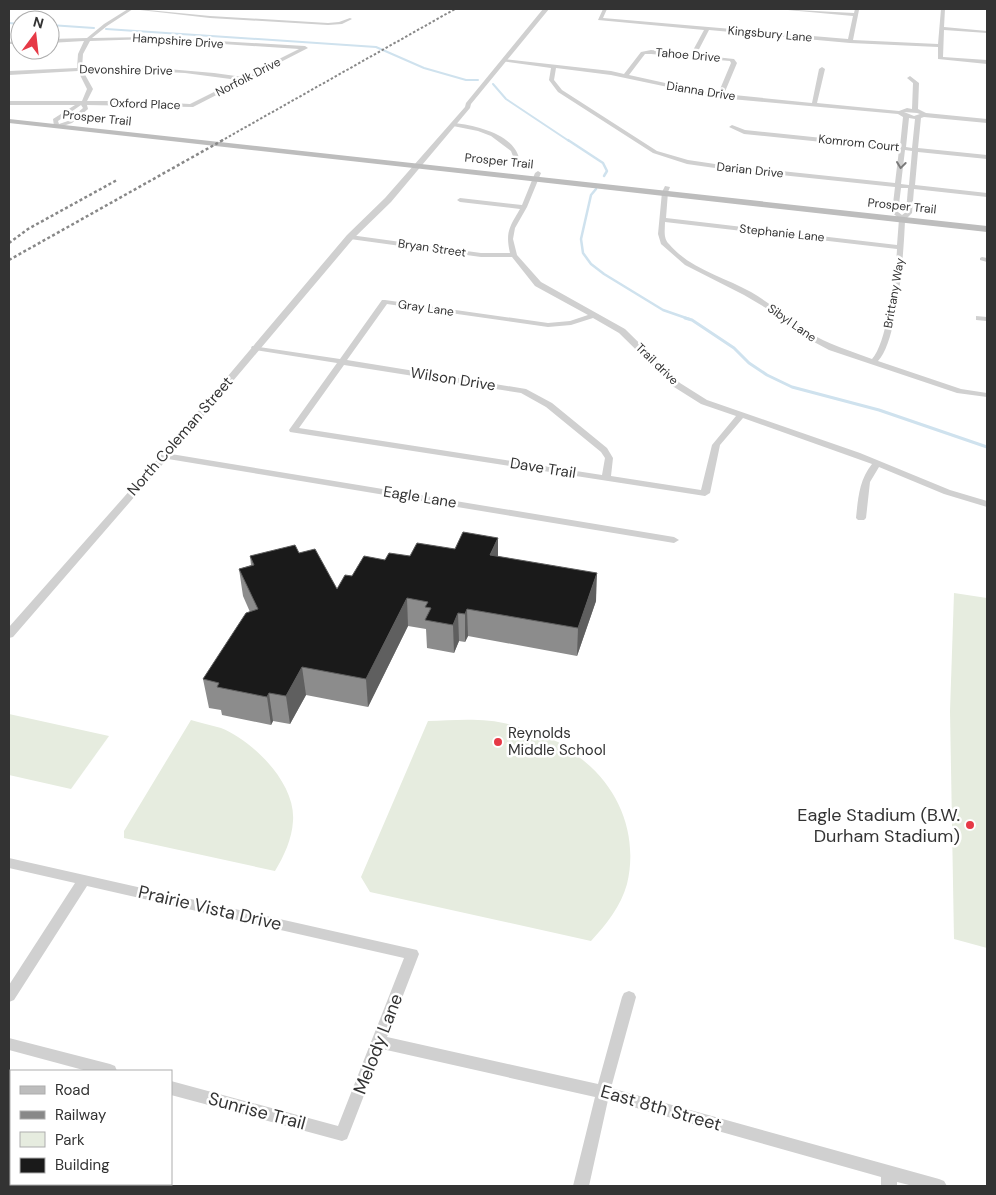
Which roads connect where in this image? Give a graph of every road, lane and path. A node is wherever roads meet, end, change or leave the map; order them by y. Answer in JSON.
{"nodes":[{"id":1,"x":131,"y":9,"type":"edge"},
{"id":2,"x":140,"y":9,"type":"edge"},
{"id":3,"x":546,"y":9,"type":"edge"},
{"id":4,"x":605,"y":9,"type":"edge"},
{"id":5,"x":779,"y":9,"type":"edge"},
{"id":6,"x":943,"y":9,"type":"edge"},
{"id":7,"x":856,"y":12,"type":"edge"},
{"id":8,"x":216,"y":13,"type":"dead end"},
{"id":9,"x":210,"y":17,"type":"junction"},
{"id":10,"x":350,"y":19,"type":"dead end"},
{"id":11,"x":942,"y":28,"type":"junction"},
{"id":12,"x":707,"y":29,"type":"junction"},
{"id":13,"x":987,"y":32,"type":"edge"},
{"id":14,"x":90,"y":38,"type":"junction"},
{"id":15,"x":60,"y":40,"type":"edge"},
{"id":16,"x":850,"y":41,"type":"junction"},
{"id":17,"x":941,"y":46,"type":"junction"},
{"id":18,"x":305,"y":48,"type":"joint"},
{"id":19,"x":692,"y":56,"type":"junction"},
{"id":20,"x":504,"y":62,"type":"junction"},
{"id":21,"x":987,"y":62,"type":"edge"},
{"id":22,"x":554,"y":66,"type":"junction"},
{"id":23,"x":80,"y":69,"type":"junction"},
{"id":24,"x":822,"y":69,"type":"dead end"},
{"id":25,"x":9,"y":73,"type":"edge"},
{"id":26,"x":626,"y":76,"type":"junction"},
{"id":27,"x":910,"y":78,"type":"dead end"},
{"id":28,"x":244,"y":79,"type":"junction"},
{"id":29,"x":720,"y":96,"type":"junction"},
{"id":30,"x":9,"y":103,"type":"edge"},
{"id":31,"x":84,"y":103,"type":"junction"},
{"id":32,"x":468,"y":104,"type":"junction"},
{"id":33,"x":814,"y":104,"type":"junction"},
{"id":34,"x":192,"y":106,"type":"joint"},
{"id":35,"x":915,"y":110,"type":"junction"},
{"id":36,"x":903,"y":115,"type":"junction"},
{"id":37,"x":9,"y":116,"type":"edge"},
{"id":38,"x":921,"y":116,"type":"junction"},
{"id":39,"x":9,"y":121,"type":"edge"},
{"id":40,"x":987,"y":121,"type":"edge"},
{"id":41,"x":70,"y":122,"type":"junction"},
{"id":42,"x":56,"y":123,"type":"junction"},
{"id":43,"x":455,"y":125,"type":"junction"},
{"id":44,"x":732,"y":127,"type":"dead end"},
{"id":45,"x":904,"y":148,"type":"junction"},
{"id":46,"x":915,"y":149,"type":"junction"},
{"id":47,"x":987,"y":157,"type":"edge"},
{"id":48,"x":516,"y":158,"type":"dead end"},
{"id":49,"x":418,"y":163,"type":"junction"},
{"id":50,"x":537,"y":175,"type":"junction"},
{"id":51,"x":899,"y":186,"type":"junction"},
{"id":52,"x":912,"y":187,"type":"junction"},
{"id":53,"x":666,"y":190,"type":"junction"},
{"id":54,"x":987,"y":195,"type":"edge"},
{"id":55,"x":460,"y":200,"type":"dead end"},
{"id":56,"x":524,"y":207,"type":"junction"},
{"id":57,"x":895,"y":212,"type":"junction"},
{"id":58,"x":906,"y":216,"type":"junction"},
{"id":59,"x":662,"y":220,"type":"junction"},
{"id":60,"x":987,"y":222,"type":"edge"},
{"id":61,"x":987,"y":229,"type":"edge"},
{"id":62,"x":350,"y":237,"type":"junction"},
{"id":63,"x":901,"y":247,"type":"junction"},
{"id":64,"x":514,"y":255,"type":"junction"},
{"id":65,"x":592,"y":316,"type":"junction"},
{"id":66,"x":978,"y":318,"type":"dead end"},
{"id":67,"x":987,"y":320,"type":"edge"},
{"id":68,"x":255,"y":348,"type":"junction"},
{"id":69,"x":342,"y":362,"type":"junction"},
{"id":70,"x":873,"y":362,"type":"junction"},
{"id":71,"x":987,"y":395,"type":"edge"},
{"id":72,"x":741,"y":415,"type":"junction"},
{"id":73,"x":293,"y":430,"type":"joint"},
{"id":74,"x":165,"y":456,"type":"junction"},
{"id":75,"x":877,"y":464,"type":"junction"},
{"id":76,"x":606,"y":478,"type":"junction"},
{"id":77,"x":987,"y":504,"type":"edge"},
{"id":78,"x":861,"y":518,"type":"dead end"},
{"id":79,"x":674,"y":540,"type":"dead end"},
{"id":80,"x":9,"y":634,"type":"edge"},
{"id":81,"x":9,"y":863,"type":"edge"},
{"id":82,"x":84,"y":880,"type":"junction"},
{"id":83,"x":412,"y":954,"type":"joint"},
{"id":84,"x":9,"y":996,"type":"edge"},
{"id":85,"x":629,"y":997,"type":"dead end"},
{"id":86,"x":379,"y":1042,"type":"junction"},
{"id":87,"x":9,"y":1044,"type":"edge"},
{"id":88,"x":106,"y":1070,"type":"edge"},
{"id":89,"x":172,"y":1088,"type":"edge"},
{"id":90,"x":603,"y":1092,"type":"junction"},
{"id":91,"x":342,"y":1134,"type":"joint"},
{"id":92,"x":889,"y":1179,"type":"edge"},
{"id":93,"x":581,"y":1186,"type":"edge"},
{"id":94,"x":939,"y":1186,"type":"edge"}],
"edges":[{"from":1,"to":14,"type":"street"},
{"from":2,"to":9,"type":"street"},
{"from":3,"to":20,"type":"street","name":"North Coleman Street"},
{"from":4,"to":12,"type":"street","name":"Kingsbury Lane"},
{"from":5,"to":7,"type":"street"},
{"from":6,"to":11,"type":"street"},
{"from":7,"to":16,"type":"street"},
{"from":8,"to":9,"type":"street"},
{"from":9,"to":10,"type":"street"},
{"from":11,"to":13,"type":"street"},
{"from":11,"to":17,"type":"street"},
{"from":12,"to":16,"type":"street","name":"Kingsbury Lane"},
{"from":12,"to":19,"type":"street"},
{"from":14,"to":15,"type":"street","name":"Hampshire Drive"},
{"from":14,"to":18,"type":"street","name":"Hampshire Drive"},
{"from":14,"to":23,"type":"street"},
{"from":16,"to":17,"type":"street","name":"Kingsbury Lane"},
{"from":17,"to":21,"type":"street"},
{"from":18,"to":28,"type":"street","name":"Norfolk Drive"},
{"from":19,"to":26,"type":"street","name":"Tahoe Drive"},
{"from":19,"to":29,"type":"street","name":"Tahoe Drive"},
{"from":20,"to":22,"type":"street","name":"Dianna Drive"},
{"from":20,"to":32,"type":"street","name":"North Coleman Street"},
{"from":22,"to":26,"type":"street","name":"Dianna Drive"},
{"from":22,"to":51,"type":"street","name":"Darian Drive"},
{"from":23,"to":25,"type":"street","name":"Devonshire Drive"},
{"from":23,"to":28,"type":"street","name":"Devonshire Drive"},
{"from":23,"to":31,"type":"street"},
{"from":24,"to":33,"type":"street"},
{"from":26,"to":29,"type":"street","name":"Dianna Drive"},
{"from":27,"to":35,"type":"street"},
{"from":28,"to":34,"type":"street","name":"Norfolk Drive"},
{"from":29,"to":33,"type":"street","name":"Dianna Drive"},
{"from":30,"to":31,"type":"street","name":"Oxford Place"},
{"from":31,"to":34,"type":"street","name":"Oxford Place"},
{"from":31,"to":41,"type":"street"},
{"from":31,"to":42,"type":"street"},
{"from":32,"to":43,"type":"street","name":"North Coleman Street"},
{"from":32,"to":49,"type":"street","name":"North Coleman Street"},
{"from":33,"to":36,"type":"street","name":"Dianna Drive"},
{"from":35,"to":36,"type":"street"},
{"from":35,"to":38,"type":"street"},
{"from":36,"to":38,"type":"street","name":"Dianna Drive"},
{"from":36,"to":45,"type":"street"},
{"from":37,"to":42,"type":"main road","name":"Prosper Trail"},
{"from":38,"to":40,"type":"street"},
{"from":38,"to":46,"type":"street","name":"Brittany Way"},
{"from":39,"to":42,"type":"main road","name":"Prosper Trail"},
{"from":41,"to":42,"type":"main road","name":"Prosper Trail"},
{"from":41,"to":49,"type":"main road","name":"Prosper Trail"},
{"from":42,"to":49,"type":"main road","name":"Prosper Trail"},
{"from":43,"to":48,"type":"street"},
{"from":43,"to":49,"type":"street","name":"North Coleman Street"},
{"from":44,"to":45,"type":"street","name":"Komrom Court"},
{"from":45,"to":46,"type":"street","name":"Komrom Court"},
{"from":45,"to":51,"type":"street","one_way":true},
{"from":46,"to":47,"type":"street","name":"Komrom Court"},
{"from":46,"to":52,"type":"street","name":"Brittany Way"},
{"from":49,"to":50,"type":"main road","name":"Prosper Trail"},
{"from":49,"to":62,"type":"street","name":"North Coleman Street"},
{"from":50,"to":53,"type":"main road","name":"Prosper Trail"},
{"from":50,"to":56,"type":"street"},
{"from":51,"to":52,"type":"street","name":"Darian Drive"},
{"from":51,"to":57,"type":"street"},
{"from":52,"to":54,"type":"street","name":"Darian Drive"},
{"from":52,"to":58,"type":"street","name":"Brittany Way"},
{"from":53,"to":57,"type":"main road","name":"Prosper Trail"},
{"from":53,"to":58,"type":"main road","name":"Prosper Trail"},
{"from":53,"to":59,"type":"street","name":"Sibyl Lane"},
{"from":55,"to":56,"type":"street"},
{"from":56,"to":64,"type":"street"},
{"from":57,"to":58,"type":"main road","name":"Prosper Trail"},
{"from":58,"to":60,"type":"main road","name":"Prosper Trail"},
{"from":58,"to":61,"type":"main road","name":"Prosper Trail"},
{"from":58,"to":63,"type":"street","name":"Brittany Way"},
{"from":59,"to":63,"type":"street","name":"Stephanie Lane"},
{"from":59,"to":70,"type":"street","name":"Sibyl Lane"},
{"from":62,"to":64,"type":"street","name":"Bryan Street"},
{"from":62,"to":68,"type":"street","name":"North Coleman Street"},
{"from":63,"to":70,"type":"street","name":"Brittany Way"},
{"from":64,"to":65,"type":"street","name":"Trail drive"},
{"from":65,"to":69,"type":"street","name":"Gray Lane"},
{"from":65,"to":72,"type":"street","name":"Trail drive"},
{"from":66,"to":67,"type":"street"},
{"from":68,"to":69,"type":"street","name":"Wilson Drive"},
{"from":68,"to":74,"type":"street","name":"North Coleman Street"},
{"from":69,"to":73,"type":"street","name":"Gray Lane"},
{"from":69,"to":76,"type":"street","name":"Wilson Drive"},
{"from":70,"to":71,"type":"street","name":"Sibyl Lane"},
{"from":72,"to":75,"type":"street","name":"Trail drive"},
{"from":72,"to":76,"type":"street","name":"Dave Trail"},
{"from":73,"to":76,"type":"street","name":"Dave Trail"},
{"from":74,"to":79,"type":"street","name":"Eagle Lane"},
{"from":74,"to":80,"type":"street","name":"North Coleman Street"},
{"from":75,"to":77,"type":"street","name":"Trail drive"},
{"from":75,"to":78,"type":"street"},
{"from":81,"to":82,"type":"street","name":"Prairie Vista Drive"},
{"from":82,"to":83,"type":"street","name":"Prairie Vista Drive"},
{"from":82,"to":84,"type":"street"},
{"from":83,"to":86,"type":"street","name":"Melody Lane"},
{"from":85,"to":90,"type":"street"},
{"from":86,"to":90,"type":"street","name":"East 8th Street"},
{"from":86,"to":91,"type":"street","name":"Melody Lane"},
{"from":87,"to":88,"type":"street"},
{"from":89,"to":91,"type":"street","name":"Sunrise Trail"},
{"from":90,"to":92,"type":"street","name":"East 8th Street"},
{"from":90,"to":93,"type":"street"},
{"from":92,"to":94,"type":"street","name":"East 8th Street"}]}
